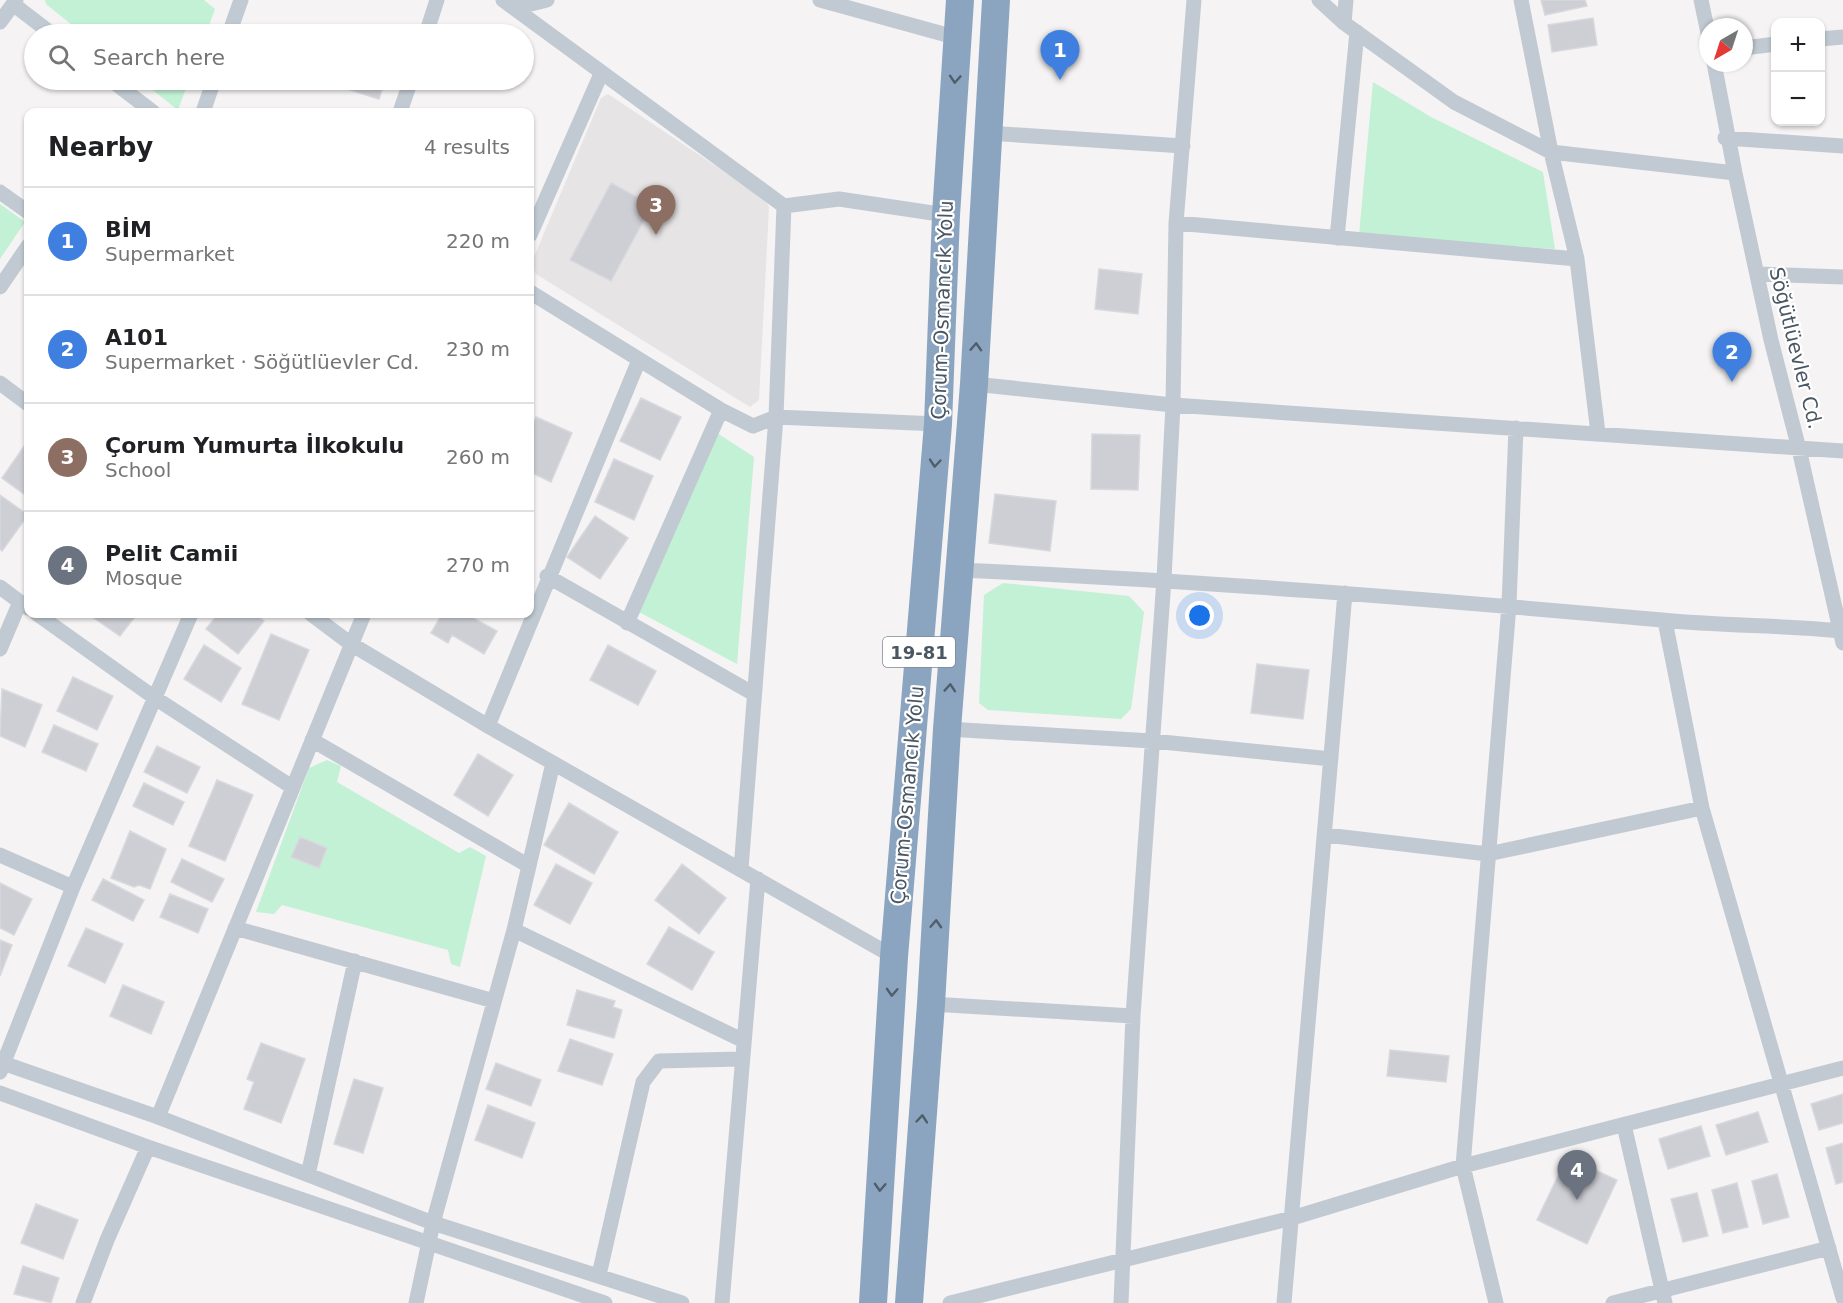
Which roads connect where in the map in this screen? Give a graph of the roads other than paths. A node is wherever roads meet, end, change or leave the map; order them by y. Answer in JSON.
{"nodes":[{"id":1,"x":437,"y":0,"type":"edge"},
{"id":2,"x":547,"y":0,"type":"edge"},
{"id":3,"x":820,"y":0,"type":"edge"},
{"id":4,"x":960,"y":0,"type":"edge"},
{"id":5,"x":996,"y":0,"type":"edge"},
{"id":6,"x":1194,"y":0,"type":"edge"},
{"id":7,"x":1319,"y":0,"type":"edge"},
{"id":8,"x":1346,"y":0,"type":"edge"},
{"id":9,"x":1521,"y":0,"type":"edge"},
{"id":10,"x":1701,"y":0,"type":"edge"},
{"id":11,"x":239,"y":1,"type":"edge"},
{"id":12,"x":14,"y":2,"type":"edge"},
{"id":13,"x":509,"y":4,"type":"edge"},
{"id":14,"x":1705,"y":18,"type":"edge"},
{"id":15,"x":0,"y":22,"type":"edge"},
{"id":16,"x":1344,"y":23,"type":"junction"},
{"id":17,"x":40,"y":24,"type":"edge"},
{"id":18,"x":232,"y":24,"type":"edge"},
{"id":19,"x":429,"y":24,"type":"edge"},
{"id":20,"x":1357,"y":32,"type":"junction"},
{"id":21,"x":1843,"y":37,"type":"edge"},
{"id":22,"x":958,"y":38,"type":"junction"},
{"id":23,"x":1825,"y":39,"type":"edge"},
{"id":24,"x":1771,"y":45,"type":"edge"},
{"id":25,"x":1753,"y":47,"type":"edge"},
{"id":26,"x":1715,"y":72,"type":"edge"},
{"id":27,"x":601,"y":74,"type":"junction"},
{"id":28,"x":124,"y":90,"type":"edge"},
{"id":29,"x":211,"y":90,"type":"edge"},
{"id":30,"x":408,"y":90,"type":"edge"},
{"id":31,"x":148,"y":108,"type":"edge"},
{"id":32,"x":204,"y":108,"type":"edge"},
{"id":33,"x":401,"y":108,"type":"edge"},
{"id":34,"x":988,"y":133,"type":"junction"},
{"id":35,"x":1726,"y":138,"type":"junction"},
{"id":36,"x":1183,"y":146,"type":"junction"},
{"id":37,"x":1843,"y":146,"type":"edge"},
{"id":38,"x":1551,"y":152,"type":"junction"},
{"id":39,"x":1734,"y":173,"type":"junction"},
{"id":40,"x":0,"y":192,"type":"edge"},
{"id":41,"x":784,"y":206,"type":"junction"},
{"id":42,"x":24,"y":209,"type":"edge"},
{"id":43,"x":946,"y":215,"type":"junction"},
{"id":44,"x":1176,"y":223,"type":"junction"},
{"id":45,"x":534,"y":226,"type":"edge"},
{"id":46,"x":1337,"y":238,"type":"junction"},
{"id":47,"x":24,"y":252,"type":"edge"},
{"id":48,"x":1577,"y":259,"type":"junction"},
{"id":49,"x":1757,"y":274,"type":"junction"},
{"id":50,"x":1843,"y":277,"type":"edge"},
{"id":51,"x":0,"y":287,"type":"edge"},
{"id":52,"x":534,"y":294,"type":"edge"},
{"id":53,"x":639,"y":360,"type":"junction"},
{"id":54,"x":0,"y":383,"type":"edge"},
{"id":55,"x":974,"y":384,"type":"junction"},
{"id":56,"x":24,"y":401,"type":"edge"},
{"id":57,"x":1173,"y":405,"type":"junction"},
{"id":58,"x":721,"y":410,"type":"junction"},
{"id":59,"x":777,"y":417,"type":"junction"},
{"id":60,"x":938,"y":424,"type":"junction"},
{"id":61,"x":1516,"y":428,"type":"junction"},
{"id":62,"x":1598,"y":433,"type":"junction"},
{"id":63,"x":1799,"y":449,"type":"junction"},
{"id":64,"x":1843,"y":451,"type":"edge"},
{"id":65,"x":958,"y":570,"type":"junction"},
{"id":66,"x":547,"y":576,"type":"junction"},
{"id":67,"x":1164,"y":579,"type":"junction"},
{"id":68,"x":0,"y":587,"type":"edge"},
{"id":69,"x":1345,"y":593,"type":"junction"},
{"id":70,"x":24,"y":605,"type":"edge"},
{"id":71,"x":1509,"y":605,"type":"junction"},
{"id":72,"x":534,"y":609,"type":"edge"},
{"id":73,"x":43,"y":618,"type":"edge"},
{"id":74,"x":189,"y":618,"type":"edge"},
{"id":75,"x":316,"y":618,"type":"edge"},
{"id":76,"x":362,"y":618,"type":"edge"},
{"id":77,"x":530,"y":618,"type":"edge"},
{"id":78,"x":1665,"y":621,"type":"junction"},
{"id":79,"x":627,"y":623,"type":"junction"},
{"id":80,"x":1842,"y":635,"type":"edge"},
{"id":81,"x":351,"y":644,"type":"junction"},
{"id":82,"x":0,"y":649,"type":"edge"},
{"id":83,"x":754,"y":694,"type":"junction"},
{"id":84,"x":155,"y":698,"type":"junction"},
{"id":85,"x":488,"y":726,"type":"junction"},
{"id":86,"x":946,"y":729,"type":"junction"},
{"id":87,"x":312,"y":740,"type":"junction"},
{"id":88,"x":1152,"y":741,"type":"junction"},
{"id":89,"x":1331,"y":759,"type":"junction"},
{"id":90,"x":553,"y":763,"type":"junction"},
{"id":91,"x":292,"y":787,"type":"junction"},
{"id":92,"x":1702,"y":808,"type":"junction"},
{"id":93,"x":1326,"y":835,"type":"junction"},
{"id":94,"x":1488,"y":854,"type":"junction"},
{"id":95,"x":0,"y":855,"type":"edge"},
{"id":96,"x":529,"y":866,"type":"junction"},
{"id":97,"x":741,"y":869,"type":"junction"},
{"id":98,"x":758,"y":879,"type":"junction"},
{"id":99,"x":74,"y":887,"type":"junction"},
{"id":100,"x":235,"y":928,"type":"junction"},
{"id":101,"x":514,"y":930,"type":"junction"},
{"id":102,"x":894,"y":957,"type":"junction"},
{"id":103,"x":355,"y":962,"type":"junction"},
{"id":104,"x":494,"y":1001,"type":"junction"},
{"id":105,"x":931,"y":1004,"type":"junction"},
{"id":106,"x":1133,"y":1016,"type":"junction"},
{"id":107,"x":742,"y":1040,"type":"junction"},
{"id":108,"x":740,"y":1059,"type":"junction"},
{"id":109,"x":1,"y":1066,"type":"edge"},
{"id":110,"x":1843,"y":1068,"type":"edge"},
{"id":111,"x":1780,"y":1085,"type":"junction"},
{"id":112,"x":0,"y":1093,"type":"edge"},
{"id":113,"x":158,"y":1118,"type":"junction"},
{"id":114,"x":1624,"y":1125,"type":"junction"},
{"id":115,"x":148,"y":1147,"type":"junction"},
{"id":116,"x":1462,"y":1166,"type":"junction"},
{"id":117,"x":308,"y":1175,"type":"junction"},
{"id":118,"x":1292,"y":1218,"type":"junction"},
{"id":119,"x":433,"y":1223,"type":"junction"},
{"id":120,"x":429,"y":1243,"type":"junction"},
{"id":121,"x":1829,"y":1248,"type":"junction"},
{"id":122,"x":1124,"y":1259,"type":"junction"},
{"id":123,"x":599,"y":1275,"type":"junction"},
{"id":124,"x":1663,"y":1297,"type":"edge"},
{"id":125,"x":1843,"y":1298,"type":"edge"},
{"id":126,"x":83,"y":1303,"type":"edge"},
{"id":127,"x":416,"y":1303,"type":"edge"},
{"id":128,"x":605,"y":1303,"type":"edge"},
{"id":129,"x":682,"y":1303,"type":"edge"},
{"id":130,"x":722,"y":1303,"type":"edge"},
{"id":131,"x":873,"y":1303,"type":"edge"},
{"id":132,"x":909,"y":1303,"type":"edge"},
{"id":133,"x":951,"y":1303,"type":"edge"},
{"id":134,"x":1121,"y":1303,"type":"edge"},
{"id":135,"x":1284,"y":1303,"type":"edge"},
{"id":136,"x":1496,"y":1303,"type":"edge"},
{"id":137,"x":1613,"y":1303,"type":"edge"}],
"edges":[{"from":1,"to":19,"type":"street"},
{"from":2,"to":13,"type":"street"},
{"from":3,"to":22,"type":"street"},
{"from":4,"to":22,"type":"highway","name":"Çorum-Osmancık Yolu","number":"19-81"},
{"from":5,"to":34,"type":"highway","name":"Çorum-Osmancık Yolu","number":"19-81"},
{"from":6,"to":36,"type":"street"},
{"from":7,"to":16,"type":"street"},
{"from":8,"to":16,"type":"street"},
{"from":9,"to":38,"type":"street"},
{"from":10,"to":14,"type":"street"},
{"from":11,"to":18,"type":"street"},
{"from":12,"to":15,"type":"street"},
{"from":12,"to":17,"type":"street"},
{"from":13,"to":27,"type":"street"},
{"from":16,"to":20,"type":"street"},
{"from":20,"to":38,"type":"street"},
{"from":20,"to":46,"type":"street"},
{"from":21,"to":23,"type":"street"},
{"from":22,"to":43,"type":"highway","name":"Çorum-Osmancık Yolu","number":"19-81","one_way":true},
{"from":24,"to":25,"type":"street"},
{"from":26,"to":35,"type":"street","name":"Söğütlüevler Cd."},
{"from":27,"to":41,"type":"street"},
{"from":27,"to":45,"type":"street"},
{"from":28,"to":31,"type":"street"},
{"from":29,"to":32,"type":"street"},
{"from":30,"to":33,"type":"street"},
{"from":34,"to":36,"type":"street"},
{"from":55,"to":34,"type":"highway","name":"Çorum-Osmancık Yolu","number":"19-81","one_way":true},
{"from":35,"to":37,"type":"street"},
{"from":35,"to":39,"type":"street","name":"Söğütlüevler Cd."},
{"from":36,"to":44,"type":"street"},
{"from":38,"to":39,"type":"street"},
{"from":38,"to":48,"type":"street"},
{"from":39,"to":49,"type":"street","name":"Söğütlüevler Cd."},
{"from":40,"to":42,"type":"street"},
{"from":41,"to":43,"type":"street"},
{"from":41,"to":59,"type":"street"},
{"from":43,"to":60,"type":"highway","name":"Çorum-Osmancık Yolu","number":"19-81"},
{"from":44,"to":46,"type":"street"},
{"from":44,"to":57,"type":"street"},
{"from":46,"to":48,"type":"street"},
{"from":47,"to":51,"type":"street"},
{"from":48,"to":62,"type":"street"},
{"from":49,"to":50,"type":"street"},
{"from":49,"to":63,"type":"street","name":"Söğütlüevler Cd."},
{"from":52,"to":53,"type":"street"},
{"from":53,"to":58,"type":"street"},
{"from":53,"to":66,"type":"street"},
{"from":54,"to":56,"type":"street"},
{"from":55,"to":57,"type":"street"},
{"from":55,"to":65,"type":"highway","name":"Çorum-Osmancık Yolu","number":"19-81"},
{"from":57,"to":61,"type":"street"},
{"from":57,"to":67,"type":"street"},
{"from":58,"to":59,"type":"street"},
{"from":58,"to":79,"type":"street"},
{"from":59,"to":60,"type":"street"},
{"from":59,"to":83,"type":"street"},
{"from":60,"to":102,"type":"highway","name":"Çorum-Osmancık Yolu","number":"19-81","one_way":true},
{"from":61,"to":62,"type":"street"},
{"from":61,"to":71,"type":"street"},
{"from":62,"to":63,"type":"street"},
{"from":63,"to":64,"type":"street"},
{"from":63,"to":80,"type":"street","name":"Söğütlüevler Cd."},
{"from":65,"to":67,"type":"street"},
{"from":86,"to":65,"type":"highway","name":"Çorum-Osmancık Yolu","number":"19-81","one_way":true},
{"from":66,"to":72,"type":"street"},
{"from":66,"to":79,"type":"street"},
{"from":67,"to":69,"type":"street"},
{"from":67,"to":88,"type":"street"},
{"from":68,"to":70,"type":"street"},
{"from":69,"to":71,"type":"street"},
{"from":69,"to":89,"type":"street"},
{"from":70,"to":82,"type":"street"},
{"from":71,"to":78,"type":"street"},
{"from":71,"to":94,"type":"street"},
{"from":73,"to":84,"type":"street"},
{"from":74,"to":84,"type":"street"},
{"from":75,"to":81,"type":"street"},
{"from":76,"to":81,"type":"street"},
{"from":77,"to":85,"type":"street"},
{"from":78,"to":80,"type":"street"},
{"from":78,"to":92,"type":"street"},
{"from":79,"to":83,"type":"street"},
{"from":81,"to":85,"type":"street"},
{"from":81,"to":87,"type":"street"},
{"from":83,"to":97,"type":"street"},
{"from":84,"to":91,"type":"street"},
{"from":84,"to":99,"type":"street"},
{"from":85,"to":90,"type":"street"},
{"from":86,"to":88,"type":"street"},
{"from":105,"to":86,"type":"highway","name":"Çorum-Osmancık Yolu","number":"19-81","one_way":true},
{"from":87,"to":91,"type":"street"},
{"from":87,"to":96,"type":"street"},
{"from":88,"to":89,"type":"street"},
{"from":88,"to":106,"type":"street"},
{"from":89,"to":93,"type":"street"},
{"from":90,"to":96,"type":"street"},
{"from":90,"to":97,"type":"street"},
{"from":91,"to":100,"type":"street"},
{"from":92,"to":94,"type":"street"},
{"from":92,"to":111,"type":"street"},
{"from":93,"to":94,"type":"street"},
{"from":93,"to":118,"type":"street"},
{"from":94,"to":116,"type":"street"},
{"from":95,"to":99,"type":"street"},
{"from":96,"to":101,"type":"street"},
{"from":97,"to":98,"type":"street"},
{"from":98,"to":102,"type":"street"},
{"from":98,"to":107,"type":"street"},
{"from":99,"to":109,"type":"street"},
{"from":100,"to":103,"type":"street"},
{"from":100,"to":113,"type":"street"},
{"from":101,"to":104,"type":"street"},
{"from":101,"to":107,"type":"street"},
{"from":102,"to":131,"type":"highway","name":"Çorum-Osmancık Yolu","number":"19-81","one_way":true},
{"from":103,"to":104,"type":"street"},
{"from":103,"to":117,"type":"street"},
{"from":104,"to":119,"type":"street"},
{"from":105,"to":106,"type":"street"},
{"from":132,"to":105,"type":"highway","name":"Çorum-Osmancık Yolu","number":"19-81","one_way":true},
{"from":106,"to":122,"type":"street"},
{"from":107,"to":108,"type":"street"},
{"from":108,"to":123,"type":"street"},
{"from":108,"to":130,"type":"street"},
{"from":109,"to":113,"type":"street"},
{"from":110,"to":111,"type":"street"},
{"from":111,"to":114,"type":"street"},
{"from":111,"to":121,"type":"street"},
{"from":112,"to":115,"type":"street"},
{"from":113,"to":117,"type":"street"},
{"from":114,"to":116,"type":"street"},
{"from":114,"to":124,"type":"street"},
{"from":115,"to":120,"type":"street"},
{"from":115,"to":126,"type":"street"},
{"from":116,"to":118,"type":"street"},
{"from":116,"to":136,"type":"street"},
{"from":117,"to":119,"type":"street"},
{"from":118,"to":122,"type":"street"},
{"from":118,"to":135,"type":"street"},
{"from":119,"to":120,"type":"street"},
{"from":119,"to":123,"type":"street"},
{"from":120,"to":127,"type":"street"},
{"from":120,"to":128,"type":"street"},
{"from":121,"to":124,"type":"street"},
{"from":121,"to":125,"type":"street"},
{"from":122,"to":133,"type":"street"},
{"from":122,"to":134,"type":"street"},
{"from":123,"to":129,"type":"street"},
{"from":124,"to":137,"type":"street"}]}
